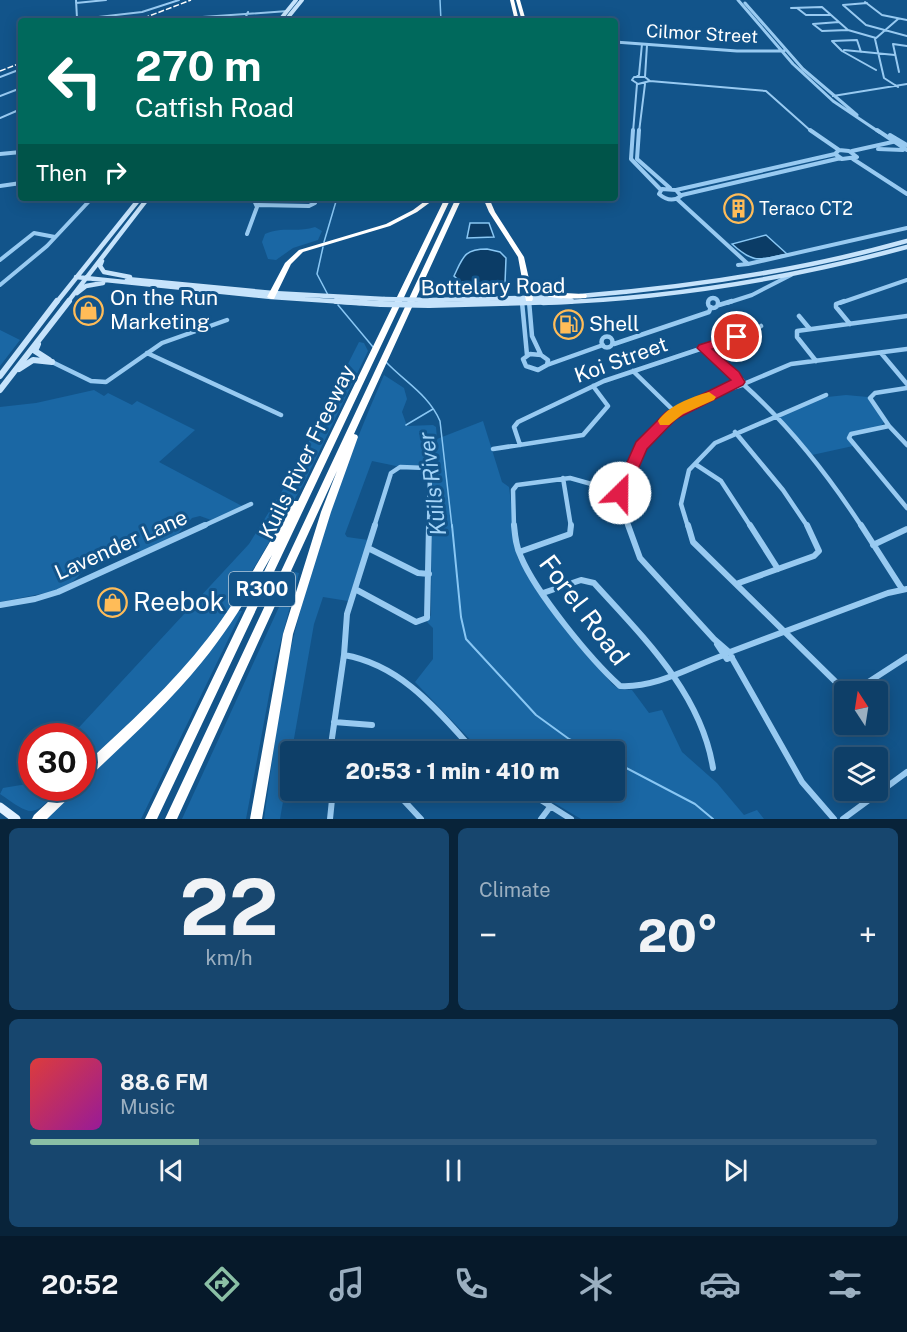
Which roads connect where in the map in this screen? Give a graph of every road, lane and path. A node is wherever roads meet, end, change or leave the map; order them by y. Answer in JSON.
{"nodes":[{"id":1,"x":105,"y":0,"type":"edge"},
{"id":2,"x":179,"y":0,"type":"edge"},
{"id":3,"x":296,"y":0,"type":"edge"},
{"id":4,"x":302,"y":0,"type":"edge"},
{"id":5,"x":512,"y":0,"type":"edge"},
{"id":6,"x":519,"y":0,"type":"edge"},
{"id":7,"x":738,"y":0,"type":"edge"},
{"id":8,"x":742,"y":0,"type":"edge"},
{"id":9,"x":863,"y":0,"type":"edge"},
{"id":10,"x":76,"y":2,"type":"edge"},
{"id":11,"x":867,"y":3,"type":"junction"},
{"id":12,"x":791,"y":8,"type":"dead end"},
{"id":13,"x":797,"y":8,"type":"junction"},
{"id":14,"x":288,"y":11,"type":"junction"},
{"id":15,"x":293,"y":11,"type":"junction"},
{"id":16,"x":248,"y":12,"type":"junction"},
{"id":17,"x":831,"y":15,"type":"junction"},
{"id":18,"x":77,"y":18,"type":"edge"},
{"id":19,"x":97,"y":18,"type":"edge"},
{"id":20,"x":179,"y":18,"type":"edge"},
{"id":21,"x":245,"y":18,"type":"edge"},
{"id":22,"x":282,"y":18,"type":"edge"},
{"id":23,"x":287,"y":18,"type":"edge"},
{"id":24,"x":516,"y":18,"type":"edge"},
{"id":25,"x":523,"y":18,"type":"edge"},
{"id":26,"x":898,"y":19,"type":"junction"},
{"id":27,"x":907,"y":20,"type":"edge"},
{"id":28,"x":839,"y":22,"type":"junction"},
{"id":29,"x":848,"y":30,"type":"junction"},
{"id":30,"x":885,"y":30,"type":"junction"},
{"id":31,"x":907,"y":36,"type":"edge"},
{"id":32,"x":876,"y":37,"type":"junction"},
{"id":33,"x":618,"y":42,"type":"edge"},
{"id":34,"x":644,"y":44,"type":"junction"},
{"id":35,"x":907,"y":46,"type":"edge"},
{"id":36,"x":842,"y":50,"type":"junction"},
{"id":37,"x":861,"y":50,"type":"junction"},
{"id":38,"x":869,"y":50,"type":"dead end"},
{"id":39,"x":781,"y":51,"type":"junction"},
{"id":40,"x":787,"y":51,"type":"junction"},
{"id":41,"x":747,"y":52,"type":"junction"},
{"id":42,"x":878,"y":53,"type":"junction"},
{"id":43,"x":895,"y":55,"type":"junction"},
{"id":44,"x":790,"y":60,"type":"junction"},
{"id":45,"x":907,"y":67,"type":"edge"},
{"id":46,"x":18,"y":70,"type":"edge"},
{"id":47,"x":876,"y":70,"type":"dead end"},
{"id":48,"x":0,"y":77,"type":"edge"},
{"id":49,"x":636,"y":77,"type":"junction"},
{"id":50,"x":645,"y":77,"type":"junction"},
{"id":51,"x":650,"y":81,"type":"junction"},
{"id":52,"x":637,"y":84,"type":"junction"},
{"id":53,"x":645,"y":84,"type":"junction"},
{"id":54,"x":907,"y":84,"type":"edge"},
{"id":55,"x":898,"y":87,"type":"junction"},
{"id":56,"x":18,"y":89,"type":"edge"},
{"id":57,"x":0,"y":96,"type":"edge"},
{"id":58,"x":831,"y":96,"type":"junction"},
{"id":59,"x":18,"y":110,"type":"edge"},
{"id":60,"x":0,"y":118,"type":"edge"},
{"id":61,"x":902,"y":145,"type":"edge"},
{"id":62,"x":878,"y":149,"type":"junction"},
{"id":63,"x":838,"y":150,"type":"junction"},
{"id":64,"x":849,"y":151,"type":"junction"},
{"id":65,"x":18,"y":152,"type":"edge"},
{"id":66,"x":0,"y":154,"type":"edge"},
{"id":67,"x":835,"y":154,"type":"junction"},
{"id":68,"x":856,"y":155,"type":"junction"},
{"id":69,"x":841,"y":158,"type":"junction"},
{"id":70,"x":853,"y":159,"type":"junction"},
{"id":71,"x":18,"y":183,"type":"edge"},
{"id":72,"x":0,"y":186,"type":"edge"},
{"id":73,"x":670,"y":188,"type":"junction"},
{"id":74,"x":661,"y":190,"type":"junction"},
{"id":75,"x":676,"y":190,"type":"junction"},
{"id":76,"x":907,"y":194,"type":"edge"},
{"id":77,"x":682,"y":195,"type":"junction"},
{"id":78,"x":676,"y":200,"type":"junction"},
{"id":79,"x":89,"y":201,"type":"edge"},
{"id":80,"x":138,"y":201,"type":"edge"},
{"id":81,"x":146,"y":201,"type":"edge"},
{"id":82,"x":255,"y":201,"type":"edge"},
{"id":83,"x":316,"y":201,"type":"edge"},
{"id":84,"x":428,"y":201,"type":"edge"},
{"id":85,"x":447,"y":201,"type":"edge"},
{"id":86,"x":458,"y":201,"type":"edge"},
{"id":87,"x":487,"y":201,"type":"edge"},
{"id":88,"x":258,"y":205,"type":"junction"},
{"id":89,"x":907,"y":228,"type":"edge"},
{"id":90,"x":122,"y":231,"type":"junction"},
{"id":91,"x":247,"y":234,"type":"dead end"},
{"id":92,"x":55,"y":237,"type":"junction"},
{"id":93,"x":907,"y":241,"type":"edge"},
{"id":94,"x":907,"y":246,"type":"edge"},
{"id":95,"x":0,"y":260,"type":"edge"},
{"id":96,"x":748,"y":264,"type":"junction"},
{"id":97,"x":738,"y":266,"type":"dead end"},
{"id":98,"x":794,"y":274,"type":"junction"},
{"id":99,"x":77,"y":275,"type":"junction"},
{"id":100,"x":87,"y":276,"type":"junction"},
{"id":101,"x":526,"y":278,"type":"junction"},
{"id":102,"x":907,"y":280,"type":"edge"},
{"id":103,"x":138,"y":282,"type":"junction"},
{"id":104,"x":0,"y":285,"type":"edge"},
{"id":105,"x":272,"y":295,"type":"junction"},
{"id":106,"x":583,"y":296,"type":"junction"},
{"id":107,"x":525,"y":301,"type":"junction"},
{"id":108,"x":67,"y":302,"type":"junction"},
{"id":109,"x":799,"y":316,"type":"dead end"},
{"id":110,"x":907,"y":316,"type":"edge"},
{"id":111,"x":227,"y":320,"type":"dead end"},
{"id":112,"x":850,"y":324,"type":"junction"},
{"id":113,"x":761,"y":326,"type":"dead end"},
{"id":114,"x":809,"y":328,"type":"junction"},
{"id":115,"x":39,"y":337,"type":"junction"},
{"id":116,"x":611,"y":339,"type":"junction"},
{"id":117,"x":626,"y":339,"type":"junction"},
{"id":118,"x":614,"y":344,"type":"junction"},
{"id":119,"x":603,"y":345,"type":"junction"},
{"id":120,"x":703,"y":348,"type":"junction"},
{"id":121,"x":907,"y":349,"type":"edge"},
{"id":122,"x":147,"y":353,"type":"junction"},
{"id":123,"x":881,"y":353,"type":"junction"},
{"id":124,"x":14,"y":355,"type":"junction"},
{"id":125,"x":527,"y":355,"type":"junction"},
{"id":126,"x":542,"y":355,"type":"junction"},
{"id":127,"x":25,"y":356,"type":"junction"},
{"id":128,"x":566,"y":357,"type":"junction"},
{"id":129,"x":51,"y":361,"type":"junction"},
{"id":130,"x":816,"y":361,"type":"junction"},
{"id":131,"x":548,"y":365,"type":"junction"},
{"id":132,"x":633,"y":371,"type":"junction"},
{"id":133,"x":10,"y":375,"type":"junction"},
{"id":134,"x":0,"y":376,"type":"edge"},
{"id":135,"x":743,"y":383,"type":"junction"},
{"id":136,"x":593,"y":386,"type":"junction"},
{"id":137,"x":907,"y":386,"type":"edge"},
{"id":138,"x":0,"y":390,"type":"edge"},
{"id":139,"x":826,"y":395,"type":"dead end"},
{"id":140,"x":675,"y":412,"type":"junction"},
{"id":141,"x":281,"y":415,"type":"dead end"},
{"id":142,"x":360,"y":416,"type":"junction"},
{"id":143,"x":774,"y":416,"type":"junction"},
{"id":144,"x":889,"y":426,"type":"junction"},
{"id":145,"x":735,"y":432,"type":"junction"},
{"id":146,"x":520,"y":445,"type":"junction"},
{"id":147,"x":907,"y":445,"type":"edge"},
{"id":148,"x":493,"y":449,"type":"dead end"},
{"id":149,"x":695,"y":464,"type":"junction"},
{"id":150,"x":563,"y":478,"type":"junction"},
{"id":151,"x":313,"y":482,"type":"junction"},
{"id":152,"x":622,"y":491,"type":"junction"},
{"id":153,"x":251,"y":504,"type":"dead end"},
{"id":154,"x":907,"y":508,"type":"edge"},
{"id":155,"x":907,"y":529,"type":"edge"},
{"id":156,"x":873,"y":545,"type":"junction"},
{"id":157,"x":368,"y":548,"type":"junction"},
{"id":158,"x":519,"y":552,"type":"junction"},
{"id":159,"x":778,"y":569,"type":"junction"},
{"id":160,"x":429,"y":574,"type":"junction"},
{"id":161,"x":736,"y":584,"type":"junction"},
{"id":162,"x":355,"y":589,"type":"junction"},
{"id":163,"x":905,"y":589,"type":"edge"},
{"id":164,"x":543,"y":593,"type":"junction"},
{"id":165,"x":0,"y":605,"type":"edge"},
{"id":166,"x":784,"y":633,"type":"junction"},
{"id":167,"x":344,"y":655,"type":"junction"},
{"id":168,"x":728,"y":655,"type":"junction"},
{"id":169,"x":907,"y":657,"type":"edge"},
{"id":170,"x":675,"y":676,"type":"junction"},
{"id":171,"x":834,"y":681,"type":"edge"},
{"id":172,"x":870,"y":681,"type":"edge"},
{"id":173,"x":334,"y":723,"type":"junction"},
{"id":174,"x":372,"y":725,"type":"dead end"},
{"id":175,"x":332,"y":741,"type":"edge"},
{"id":176,"x":465,"y":741,"type":"edge"},
{"id":177,"x":96,"y":762,"type":"edge"},
{"id":178,"x":712,"y":768,"type":"dead end"},
{"id":179,"x":907,"y":772,"type":"edge"},
{"id":180,"x":57,"y":801,"type":"edge"},
{"id":181,"x":332,"y":801,"type":"edge"},
{"id":182,"x":404,"y":801,"type":"edge"},
{"id":183,"x":541,"y":801,"type":"edge"},
{"id":184,"x":0,"y":807,"type":"edge"},
{"id":185,"x":550,"y":807,"type":"junction"},
{"id":186,"x":16,"y":819,"type":"edge"},
{"id":187,"x":38,"y":819,"type":"edge"},
{"id":188,"x":151,"y":819,"type":"edge"},
{"id":189,"x":171,"y":819,"type":"edge"},
{"id":190,"x":256,"y":819,"type":"edge"},
{"id":191,"x":330,"y":819,"type":"edge"},
{"id":192,"x":421,"y":819,"type":"edge"},
{"id":193,"x":541,"y":819,"type":"edge"},
{"id":194,"x":571,"y":819,"type":"edge"},
{"id":195,"x":834,"y":819,"type":"edge"},
{"id":196,"x":843,"y":819,"type":"edge"}],
"edges":[{"from":1,"to":10,"type":"street"},
{"from":2,"to":19,"type":"street"},
{"from":3,"to":14,"type":"main road"},
{"from":4,"to":15,"type":"main road"},
{"from":5,"to":24,"type":"highway"},
{"from":6,"to":25,"type":"highway"},
{"from":7,"to":39,"type":"street"},
{"from":8,"to":40,"type":"street"},
{"from":9,"to":11,"type":"street"},
{"from":10,"to":18,"type":"street"},
{"from":11,"to":26,"type":"street"},
{"from":11,"to":30,"type":"street"},
{"from":12,"to":13,"type":"street"},
{"from":13,"to":17,"type":"street"},
{"from":13,"to":17,"type":"street"},
{"from":14,"to":15,"type":"street"},
{"from":14,"to":16,"type":"street"},
{"from":14,"to":22,"type":"main road"},
{"from":15,"to":23,"type":"main road"},
{"from":16,"to":20,"type":"street"},
{"from":16,"to":21,"type":"street"},
{"from":17,"to":28,"type":"street"},
{"from":26,"to":27,"type":"street"},
{"from":26,"to":30,"type":"street"},
{"from":28,"to":29,"type":"street"},
{"from":28,"to":29,"type":"street"},
{"from":29,"to":32,"type":"street"},
{"from":30,"to":31,"type":"street"},
{"from":30,"to":32,"type":"street"},
{"from":32,"to":42,"type":"street"},
{"from":33,"to":34,"type":"street","name":"Cilmor Street"},
{"from":34,"to":41,"type":"street","name":"Cilmor Street"},
{"from":34,"to":49,"type":"street"},
{"from":34,"to":50,"type":"street"},
{"from":35,"to":43,"type":"street"},
{"from":36,"to":37,"type":"street"},
{"from":36,"to":37,"type":"street"},
{"from":36,"to":47,"type":"street"},
{"from":37,"to":38,"type":"street"},
{"from":37,"to":42,"type":"street"},
{"from":39,"to":40,"type":"street","name":"Cilmor Street"},
{"from":39,"to":41,"type":"street","name":"Cilmor Street"},
{"from":39,"to":44,"type":"street"},
{"from":40,"to":58,"type":"street"},
{"from":41,"to":44,"type":"street"},
{"from":42,"to":43,"type":"street"},
{"from":42,"to":55,"type":"street"},
{"from":43,"to":45,"type":"street"},
{"from":44,"to":58,"type":"street"},
{"from":46,"to":48,"type":"street"},
{"from":49,"to":50,"type":"street"},
{"from":49,"to":52,"type":"street"},
{"from":50,"to":51,"type":"street"},
{"from":51,"to":53,"type":"street"},
{"from":51,"to":63,"type":"street"},
{"from":52,"to":53,"type":"street"},
{"from":52,"to":74,"type":"street"},
{"from":53,"to":73,"type":"street"},
{"from":54,"to":55,"type":"street"},
{"from":55,"to":58,"type":"street"},
{"from":56,"to":57,"type":"street"},
{"from":58,"to":61,"type":"street"},
{"from":59,"to":60,"type":"street"},
{"from":61,"to":62,"type":"street"},
{"from":61,"to":62,"type":"street"},
{"from":61,"to":64,"type":"street"},
{"from":62,"to":68,"type":"street"},
{"from":63,"to":64,"type":"street"},
{"from":63,"to":67,"type":"street"},
{"from":64,"to":68,"type":"street"},
{"from":65,"to":66,"type":"street"},
{"from":67,"to":69,"type":"street"},
{"from":67,"to":75,"type":"street"},
{"from":68,"to":70,"type":"street"},
{"from":69,"to":70,"type":"street"},
{"from":69,"to":77,"type":"street"},
{"from":70,"to":76,"type":"street"},
{"from":71,"to":72,"type":"street"},
{"from":73,"to":74,"type":"street"},
{"from":73,"to":75,"type":"street"},
{"from":74,"to":78,"type":"street"},
{"from":75,"to":77,"type":"street"},
{"from":77,"to":78,"type":"street"},
{"from":78,"to":96,"type":"street"},
{"from":79,"to":92,"type":"street"},
{"from":80,"to":99,"type":"main road"},
{"from":81,"to":90,"type":"main road"},
{"from":82,"to":88,"type":"street"},
{"from":83,"to":88,"type":"street"},
{"from":84,"to":105,"type":"highway"},
{"from":85,"to":151,"type":"highway","name":"Kuils River Freeway","number":"R300"},
{"from":86,"to":142,"type":"highway","name":"Kuils River Freeway","number":"R300"},
{"from":87,"to":101,"type":"highway"},
{"from":88,"to":91,"type":"street"},
{"from":89,"to":96,"type":"street"},
{"from":90,"to":100,"type":"main road"},
{"from":90,"to":103,"type":"main road"},
{"from":92,"to":95,"type":"street"},
{"from":92,"to":104,"type":"street"},
{"from":93,"to":106,"type":"main road","name":"Bottelary Road"},
{"from":94,"to":98,"type":"main road","name":"Bottelary Road"},
{"from":96,"to":97,"type":"street"},
{"from":98,"to":107,"type":"main road","name":"Bottelary Road"},
{"from":98,"to":117,"type":"street"},
{"from":99,"to":100,"type":"main road","name":"Bottelary Road"},
{"from":99,"to":124,"type":"main road"},
{"from":100,"to":103,"type":"main road","name":"Bottelary Road"},
{"from":100,"to":108,"type":"main road"},
{"from":101,"to":106,"type":"highway"},
{"from":101,"to":107,"type":"highway"},
{"from":102,"to":112,"type":"street"},
{"from":103,"to":105,"type":"main road","name":"Bottelary Road"},
{"from":103,"to":108,"type":"main road"},
{"from":105,"to":107,"type":"main road","name":"Bottelary Road","bridge":true},
{"from":106,"to":107,"type":"main road","name":"Bottelary Road"},
{"from":107,"to":125,"type":"street"},
{"from":107,"to":126,"type":"street"},
{"from":108,"to":115,"type":"main road"},
{"from":109,"to":114,"type":"street"},
{"from":110,"to":112,"type":"street"},
{"from":111,"to":122,"type":"street"},
{"from":112,"to":114,"type":"street"},
{"from":113,"to":120,"type":"street","name":"Koi Street"},
{"from":114,"to":130,"type":"street"},
{"from":115,"to":127,"type":"main road"},
{"from":115,"to":129,"type":"main road"},
{"from":116,"to":117,"type":"street"},
{"from":116,"to":118,"type":"street"},
{"from":116,"to":119,"type":"street"},
{"from":117,"to":118,"type":"street"},
{"from":118,"to":119,"type":"street"},
{"from":119,"to":128,"type":"street"},
{"from":120,"to":132,"type":"street","name":"Koi Street"},
{"from":120,"to":135,"type":"street"},
{"from":121,"to":123,"type":"street"},
{"from":122,"to":129,"type":"street"},
{"from":122,"to":141,"type":"street"},
{"from":123,"to":130,"type":"street"},
{"from":123,"to":137,"type":"street"},
{"from":124,"to":127,"type":"street"},
{"from":124,"to":134,"type":"main road"},
{"from":125,"to":126,"type":"street"},
{"from":125,"to":131,"type":"street"},
{"from":126,"to":128,"type":"street"},
{"from":126,"to":131,"type":"street"},
{"from":127,"to":129,"type":"street"},
{"from":127,"to":133,"type":"main road"},
{"from":128,"to":131,"type":"street"},
{"from":129,"to":133,"type":"main road"},
{"from":130,"to":135,"type":"street"},
{"from":132,"to":136,"type":"street","name":"Koi Street"},
{"from":132,"to":140,"type":"street"},
{"from":133,"to":138,"type":"main road"},
{"from":135,"to":140,"type":"street"},
{"from":135,"to":143,"type":"street"},
{"from":136,"to":146,"type":"street","name":"Koi Street"},
{"from":136,"to":146,"type":"street"},
{"from":137,"to":144,"type":"street"},
{"from":139,"to":143,"type":"street"},
{"from":140,"to":152,"type":"street"},
{"from":142,"to":189,"type":"highway","name":"Kuils River Freeway","number":"R300"},
{"from":142,"to":190,"type":"highway"},
{"from":143,"to":145,"type":"street"},
{"from":143,"to":156,"type":"street"},
{"from":144,"to":147,"type":"street"},
{"from":144,"to":154,"type":"street"},
{"from":145,"to":149,"type":"street"},
{"from":145,"to":159,"type":"street"},
{"from":146,"to":148,"type":"street"},
{"from":149,"to":159,"type":"street"},
{"from":149,"to":161,"type":"street"},
{"from":150,"to":152,"type":"street","name":"Forel Road"},
{"from":150,"to":158,"type":"street"},
{"from":150,"to":158,"type":"street","name":"Forel Road"},
{"from":151,"to":177,"type":"highway"},
{"from":151,"to":188,"type":"highway","name":"Kuils River Freeway","number":"R300"},
{"from":152,"to":168,"type":"street"},
{"from":153,"to":165,"type":"street","name":"Lavender Lane"},
{"from":155,"to":156,"type":"street"},
{"from":156,"to":163,"type":"street"},
{"from":157,"to":160,"type":"street"},
{"from":157,"to":160,"type":"street"},
{"from":157,"to":162,"type":"street"},
{"from":158,"to":164,"type":"street","name":"Forel Road"},
{"from":159,"to":161,"type":"street"},
{"from":160,"to":162,"type":"street"},
{"from":161,"to":166,"type":"street"},
{"from":162,"to":167,"type":"street"},
{"from":163,"to":166,"type":"street"},
{"from":164,"to":170,"type":"street"},
{"from":164,"to":170,"type":"street","name":"Forel Road"},
{"from":166,"to":168,"type":"street"},
{"from":166,"to":171,"type":"street"},
{"from":167,"to":173,"type":"street"},
{"from":167,"to":176,"type":"street"},
{"from":168,"to":170,"type":"street","name":"Forel Road"},
{"from":168,"to":195,"type":"street"},
{"from":169,"to":172,"type":"street"},
{"from":170,"to":178,"type":"street"},
{"from":173,"to":174,"type":"street"},
{"from":173,"to":175,"type":"street"},
{"from":179,"to":196,"type":"street"},
{"from":180,"to":187,"type":"highway"},
{"from":181,"to":191,"type":"street"},
{"from":182,"to":192,"type":"street"},
{"from":183,"to":185,"type":"street"},
{"from":184,"to":186,"type":"main road"},
{"from":185,"to":193,"type":"street"},
{"from":185,"to":194,"type":"street"}]}
